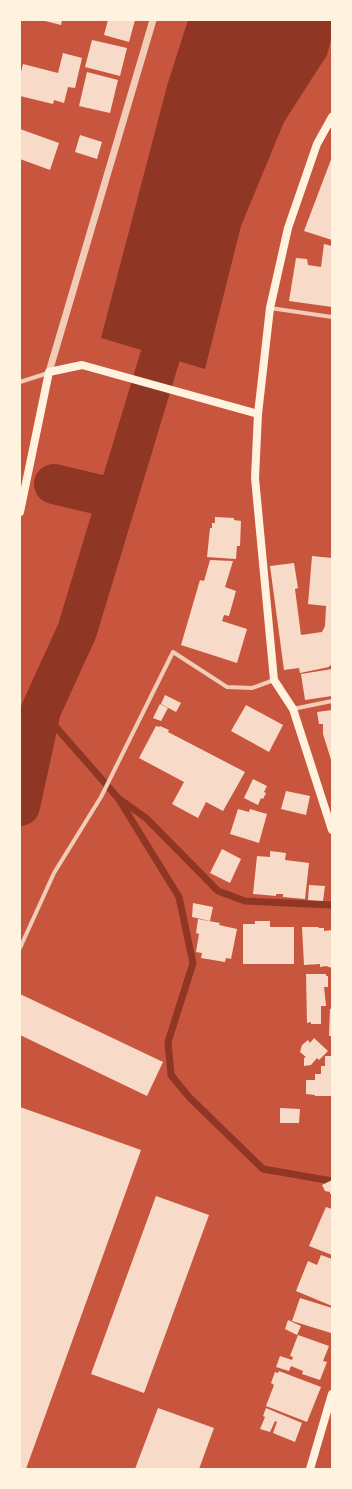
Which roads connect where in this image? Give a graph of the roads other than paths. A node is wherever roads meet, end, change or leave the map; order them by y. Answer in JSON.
{"nodes":[{"id":1,"x":153,"y":20,"type":"edge"},
{"id":2,"x":332,"y":117,"type":"edge"},
{"id":3,"x":270,"y":308,"type":"junction"},
{"id":4,"x":332,"y":317,"type":"edge"},
{"id":5,"x":49,"y":372,"type":"junction"},
{"id":6,"x":20,"y":382,"type":"edge"},
{"id":7,"x":258,"y":414,"type":"junction"},
{"id":8,"x":20,"y":512,"type":"edge"},
{"id":9,"x":274,"y":680,"type":"junction"},
{"id":10,"x":332,"y":701,"type":"edge"},
{"id":11,"x":293,"y":709,"type":"junction"},
{"id":12,"x":332,"y":830,"type":"edge"},
{"id":13,"x":20,"y":948,"type":"edge"},
{"id":14,"x":332,"y":1394,"type":"edge"},
{"id":15,"x":310,"y":1469,"type":"edge"}],
"edges":[{"from":1,"to":5,"type":"street"},
{"from":2,"to":3,"type":"main road"},
{"from":3,"to":4,"type":"street"},
{"from":3,"to":7,"type":"main road"},
{"from":5,"to":6,"type":"street"},
{"from":5,"to":7,"type":"main road"},
{"from":5,"to":8,"type":"main road"},
{"from":7,"to":9,"type":"main road"},
{"from":9,"to":11,"type":"main road"},
{"from":9,"to":13,"type":"street"},
{"from":10,"to":11,"type":"street"},
{"from":11,"to":12,"type":"main road"},
{"from":14,"to":15,"type":"main road"}]}
